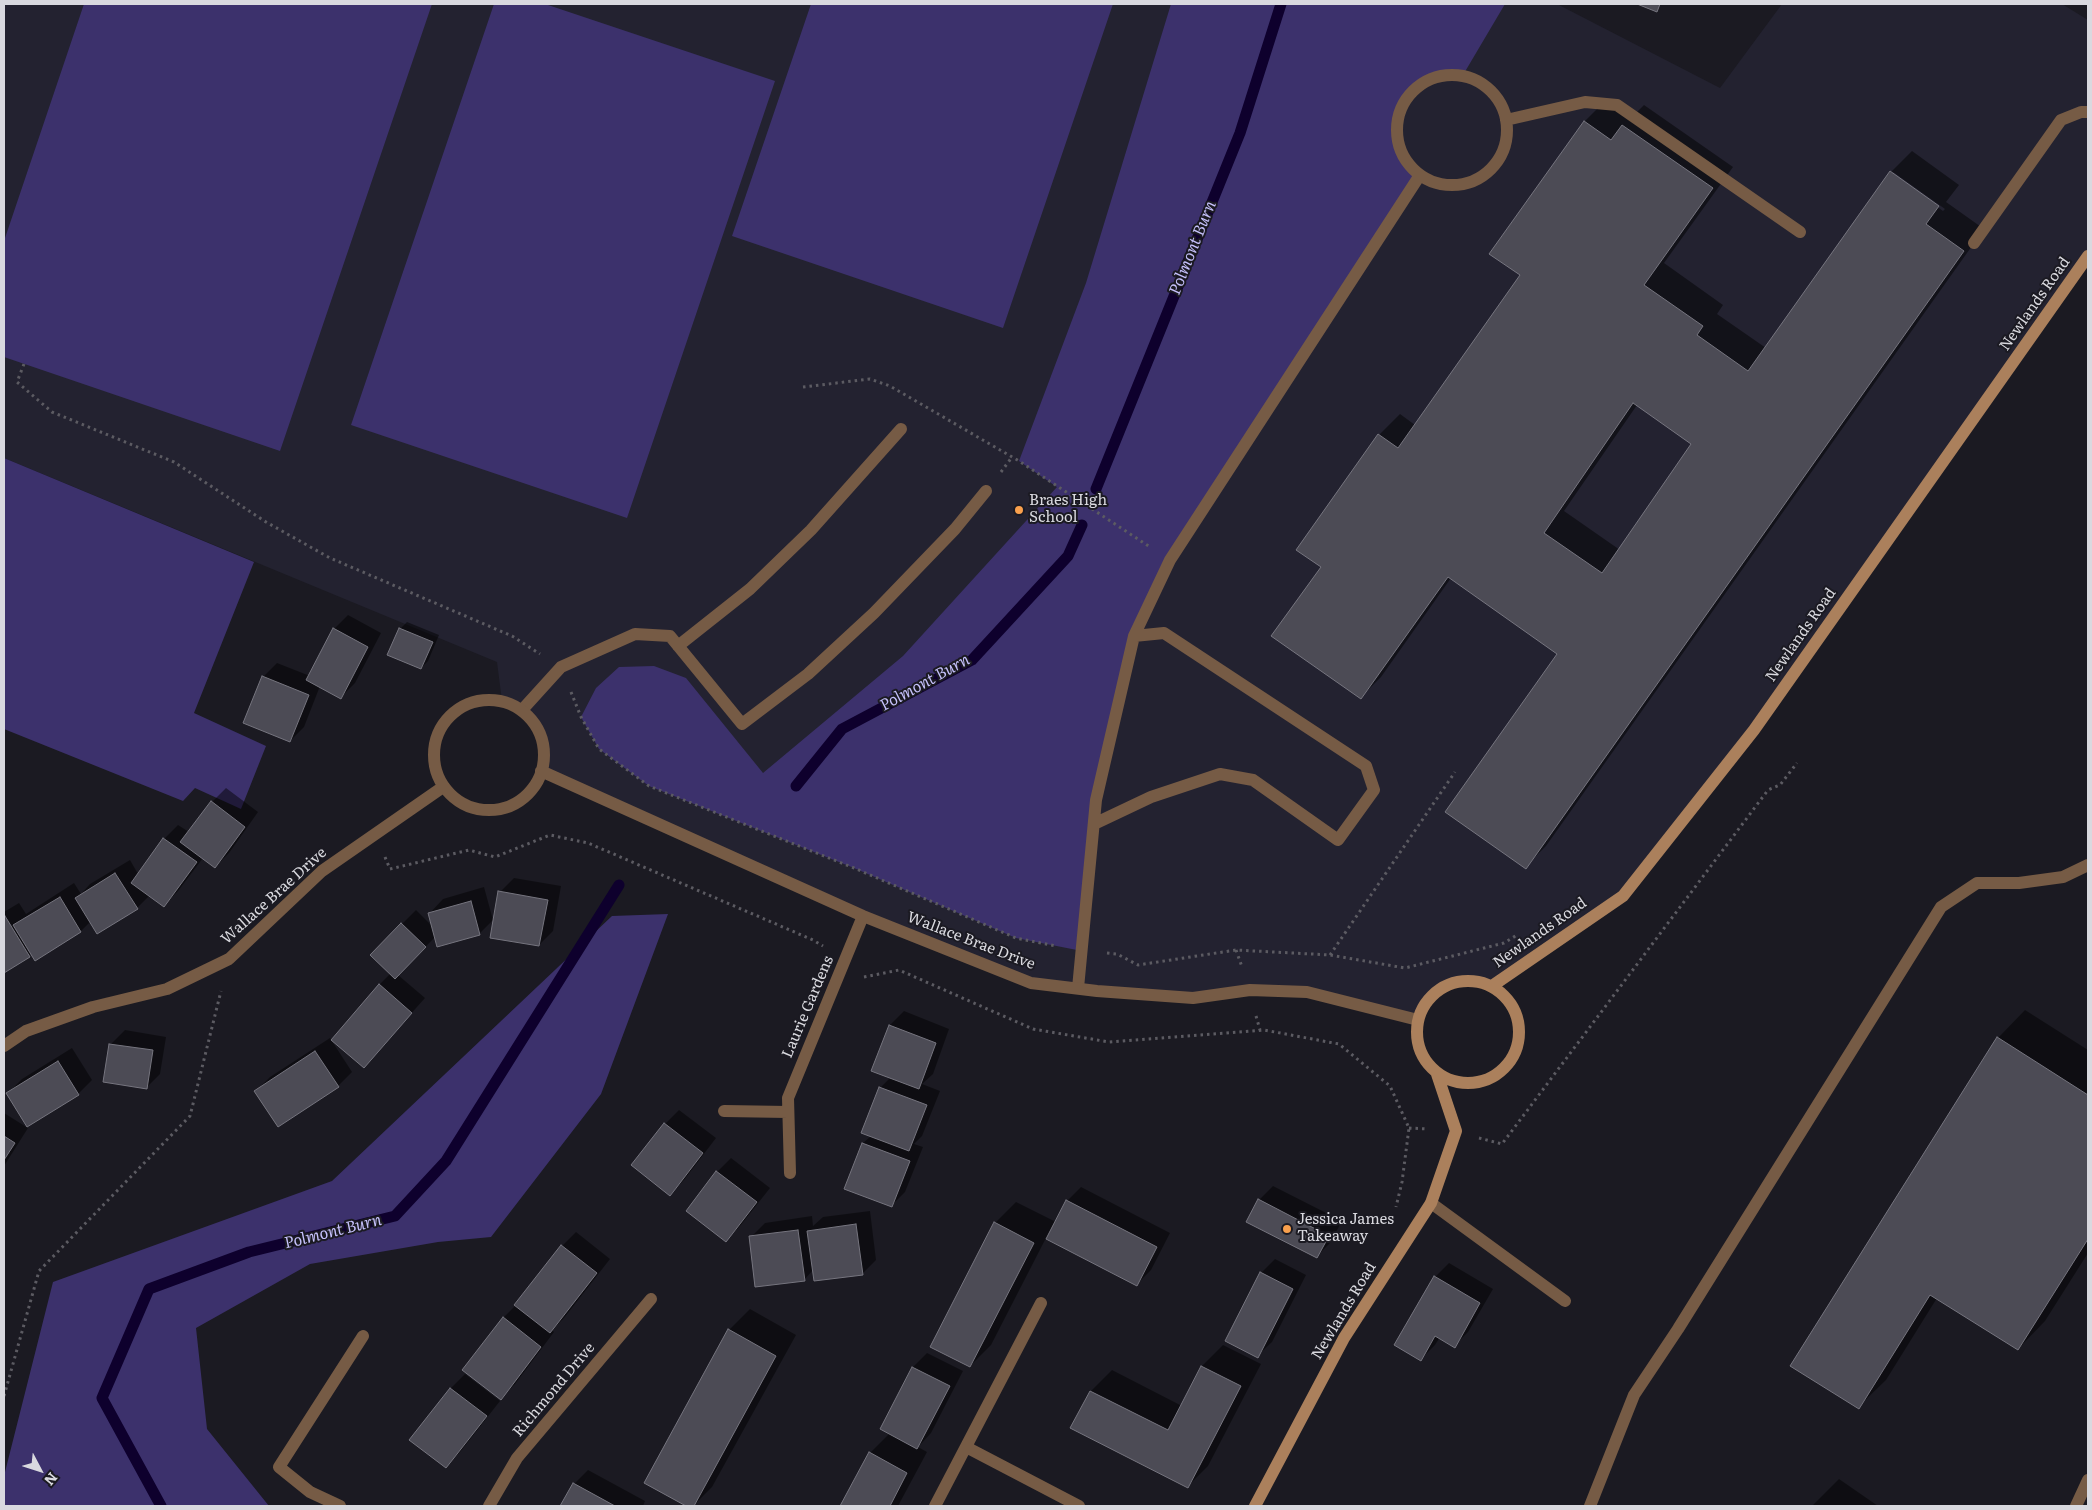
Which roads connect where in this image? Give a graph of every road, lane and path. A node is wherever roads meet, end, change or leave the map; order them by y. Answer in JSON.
{"nodes":[{"id":1,"x":2088,"y":112,"type":"edge"},
{"id":2,"x":1506,"y":120,"type":"junction"},
{"id":3,"x":1420,"y":175,"type":"junction"},
{"id":4,"x":1800,"y":232,"type":"dead end"},
{"id":5,"x":1974,"y":243,"type":"dead end"},
{"id":6,"x":2088,"y":256,"type":"edge"},
{"id":7,"x":803,"y":388,"type":"dead end"},
{"id":8,"x":900,"y":429,"type":"dead end"},
{"id":9,"x":986,"y":492,"type":"dead end"},
{"id":10,"x":1170,"y":560,"type":"junction"},
{"id":11,"x":1134,"y":636,"type":"junction"},
{"id":12,"x":678,"y":646,"type":"junction"},
{"id":13,"x":522,"y":710,"type":"junction"},
{"id":14,"x":1797,"y":763,"type":"dead end"},
{"id":15,"x":541,"y":771,"type":"junction"},
{"id":16,"x":1455,"y":772,"type":"dead end"},
{"id":17,"x":443,"y":787,"type":"junction"},
{"id":18,"x":1094,"y":824,"type":"junction"},
{"id":19,"x":376,"y":833,"type":"junction"},
{"id":20,"x":2088,"y":865,"type":"edge"},
{"id":21,"x":863,"y":916,"type":"junction"},
{"id":22,"x":1520,"y":933,"type":"dead end"},
{"id":23,"x":1082,"y":951,"type":"junction"},
{"id":24,"x":1330,"y":955,"type":"junction"},
{"id":25,"x":229,"y":959,"type":"junction"},
{"id":26,"x":845,"y":960,"type":"junction"},
{"id":27,"x":1492,"y":986,"type":"junction"},
{"id":28,"x":1078,"y":988,"type":"junction"},
{"id":29,"x":1418,"y":1020,"type":"junction"},
{"id":30,"x":4,"y":1046,"type":"edge"},
{"id":31,"x":1437,"y":1074,"type":"junction"},
{"id":32,"x":724,"y":1112,"type":"dead end"},
{"id":33,"x":788,"y":1112,"type":"junction"},
{"id":34,"x":1409,"y":1128,"type":"junction"},
{"id":35,"x":1456,"y":1132,"type":"junction"},
{"id":36,"x":790,"y":1173,"type":"dead end"},
{"id":37,"x":1431,"y":1202,"type":"junction"},
{"id":38,"x":1396,"y":1210,"type":"dead end"},
{"id":39,"x":651,"y":1299,"type":"dead end"},
{"id":40,"x":1565,"y":1301,"type":"dead end"},
{"id":41,"x":1041,"y":1303,"type":"dead end"},
{"id":42,"x":363,"y":1336,"type":"dead end"},
{"id":43,"x":4,"y":1396,"type":"edge"},
{"id":44,"x":966,"y":1447,"type":"junction"},
{"id":45,"x":2088,"y":1480,"type":"edge"},
{"id":46,"x":340,"y":1506,"type":"edge"},
{"id":47,"x":489,"y":1506,"type":"edge"},
{"id":48,"x":935,"y":1506,"type":"edge"},
{"id":49,"x":1079,"y":1506,"type":"edge"},
{"id":50,"x":1255,"y":1506,"type":"edge"},
{"id":51,"x":1590,"y":1506,"type":"edge"},
{"id":52,"x":2076,"y":1506,"type":"edge"}],
"edges":[{"from":1,"to":5,"type":"street"},
{"from":2,"to":3,"type":"street"},
{"from":2,"to":3,"type":"street"},
{"from":2,"to":4,"type":"street"},
{"from":3,"to":10,"type":"street"},
{"from":6,"to":27,"type":"main road","name":"Newlands Road"},
{"from":7,"to":10,"type":"path"},
{"from":8,"to":12,"type":"street"},
{"from":9,"to":12,"type":"street"},
{"from":10,"to":11,"type":"street"},
{"from":11,"to":18,"type":"street"},
{"from":11,"to":18,"type":"street"},
{"from":12,"to":13,"type":"street"},
{"from":13,"to":15,"type":"street"},
{"from":13,"to":17,"type":"street"},
{"from":14,"to":35,"type":"path"},
{"from":15,"to":17,"type":"street"},
{"from":15,"to":21,"type":"street","name":"Wallace Brae Drive"},
{"from":16,"to":24,"type":"path"},
{"from":17,"to":19,"type":"street","name":"Wallace Brae Drive"},
{"from":18,"to":23,"type":"street"},
{"from":19,"to":25,"type":"street","name":"Wallace Brae Drive"},
{"from":19,"to":26,"type":"path"},
{"from":20,"to":51,"type":"street"},
{"from":21,"to":26,"type":"street","name":"Laurie Gardens"},
{"from":21,"to":28,"type":"street","name":"Wallace Brae Drive"},
{"from":22,"to":24,"type":"path"},
{"from":23,"to":24,"type":"path"},
{"from":23,"to":28,"type":"street"},
{"from":25,"to":30,"type":"street","name":"Wallace Brae Drive"},
{"from":25,"to":43,"type":"path"},
{"from":26,"to":33,"type":"street","name":"Laurie Gardens"},
{"from":26,"to":34,"type":"path"},
{"from":27,"to":29,"type":"main road"},
{"from":27,"to":31,"type":"main road"},
{"from":28,"to":29,"type":"street","name":"Wallace Brae Drive"},
{"from":29,"to":31,"type":"main road"},
{"from":31,"to":35,"type":"main road"},
{"from":32,"to":33,"type":"street"},
{"from":33,"to":36,"type":"street","name":"Laurie Gardens"},
{"from":34,"to":35,"type":"path"},
{"from":34,"to":38,"type":"path"},
{"from":35,"to":37,"type":"main road","name":"Newlands Road"},
{"from":37,"to":40,"type":"street"},
{"from":37,"to":50,"type":"main road","name":"Newlands Road"},
{"from":39,"to":47,"type":"street","name":"Richmond Drive"},
{"from":41,"to":44,"type":"street"},
{"from":42,"to":46,"type":"street"},
{"from":44,"to":48,"type":"street"},
{"from":44,"to":49,"type":"street"},
{"from":45,"to":52,"type":"street"}]}
